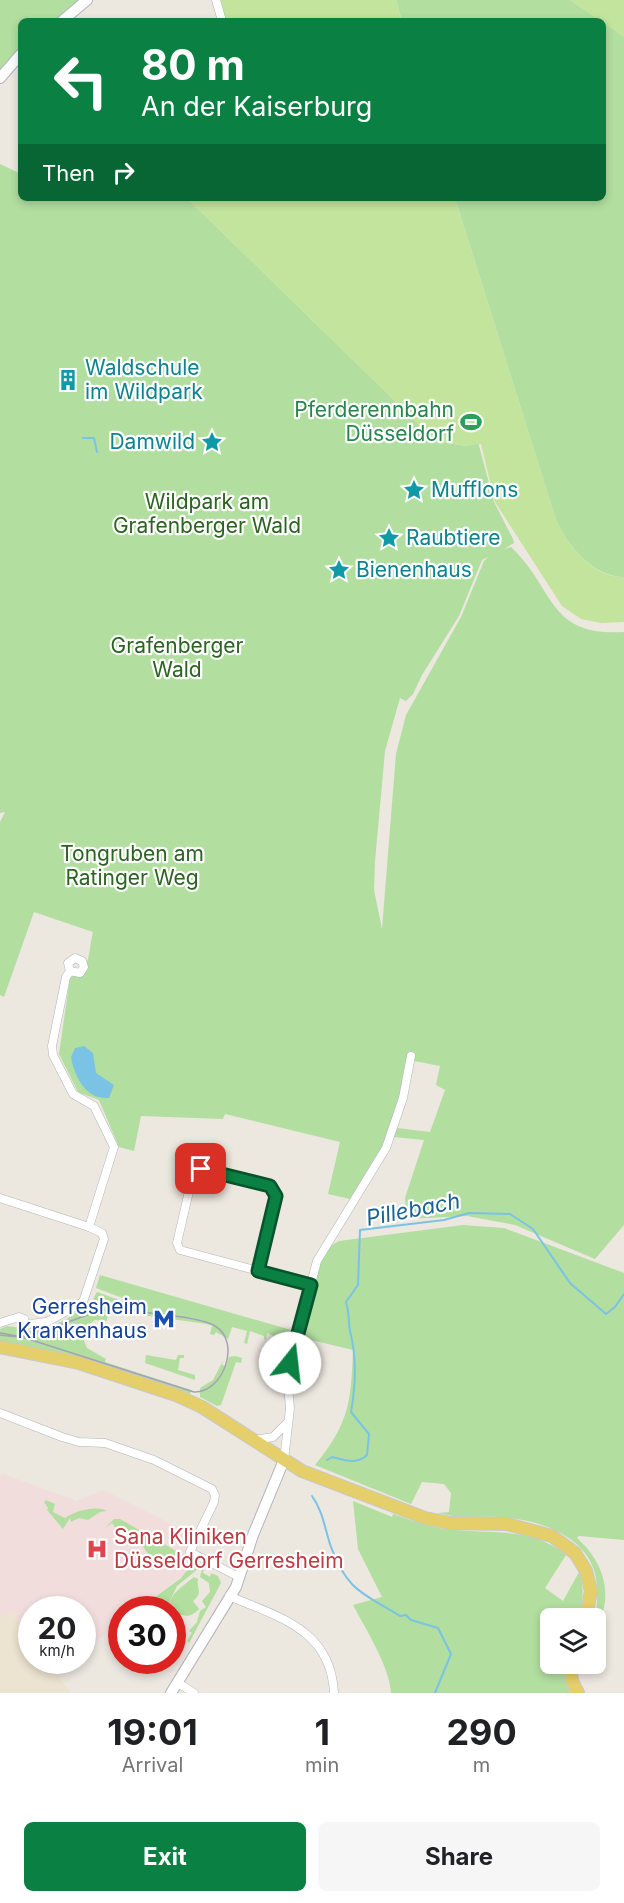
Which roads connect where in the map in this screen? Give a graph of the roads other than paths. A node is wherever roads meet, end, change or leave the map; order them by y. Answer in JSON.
{"nodes":[{"id":1,"x":87,"y":0,"type":"edge"},
{"id":2,"x":216,"y":0,"type":"edge"},
{"id":3,"x":66,"y":18,"type":"edge"},
{"id":4,"x":221,"y":18,"type":"edge"},
{"id":5,"x":18,"y":57,"type":"edge"},
{"id":6,"x":0,"y":78,"type":"edge"},
{"id":7,"x":70,"y":971,"type":"dead end"},
{"id":8,"x":411,"y":1056,"type":"dead end"},
{"id":9,"x":0,"y":1198,"type":"edge"},
{"id":10,"x":89,"y":1227,"type":"junction"},
{"id":11,"x":258,"y":1271,"type":"junction"},
{"id":12,"x":311,"y":1285,"type":"junction"},
{"id":13,"x":0,"y":1323,"type":"edge"},
{"id":14,"x":0,"y":1347,"type":"edge"},
{"id":15,"x":0,"y":1413,"type":"edge"},
{"id":16,"x":288,"y":1422,"type":"junction"},
{"id":17,"x":254,"y":1440,"type":"junction"},
{"id":18,"x":284,"y":1460,"type":"junction"},
{"id":19,"x":236,"y":1576,"type":"junction"},
{"id":20,"x":229,"y":1596,"type":"junction"},
{"id":21,"x":588,"y":1608,"type":"edge"},
{"id":22,"x":571,"y":1674,"type":"edge"},
{"id":23,"x":178,"y":1683,"type":"junction"},
{"id":24,"x":171,"y":1693,"type":"edge"},
{"id":25,"x":194,"y":1693,"type":"edge"},
{"id":26,"x":334,"y":1693,"type":"edge"},
{"id":27,"x":578,"y":1693,"type":"edge"}],
"edges":[{"from":1,"to":3,"type":"main road"},
{"from":2,"to":4,"type":"street"},
{"from":5,"to":6,"type":"main road"},
{"from":7,"to":10,"type":"street"},
{"from":8,"to":12,"type":"street"},
{"from":9,"to":10,"type":"street"},
{"from":10,"to":13,"type":"street"},
{"from":11,"to":11,"type":"street"},
{"from":11,"to":12,"type":"street"},
{"from":12,"to":16,"type":"street"},
{"from":14,"to":17,"type":"main road"},
{"from":15,"to":19,"type":"street"},
{"from":16,"to":17,"type":"street"},
{"from":16,"to":18,"type":"street"},
{"from":17,"to":18,"type":"main road"},
{"from":18,"to":19,"type":"main road"},
{"from":18,"to":21,"type":"main road"},
{"from":19,"to":20,"type":"main road"},
{"from":20,"to":23,"type":"main road"},
{"from":20,"to":26,"type":"street"},
{"from":22,"to":27,"type":"main road"},
{"from":23,"to":24,"type":"main road"},
{"from":23,"to":25,"type":"street"}]}
